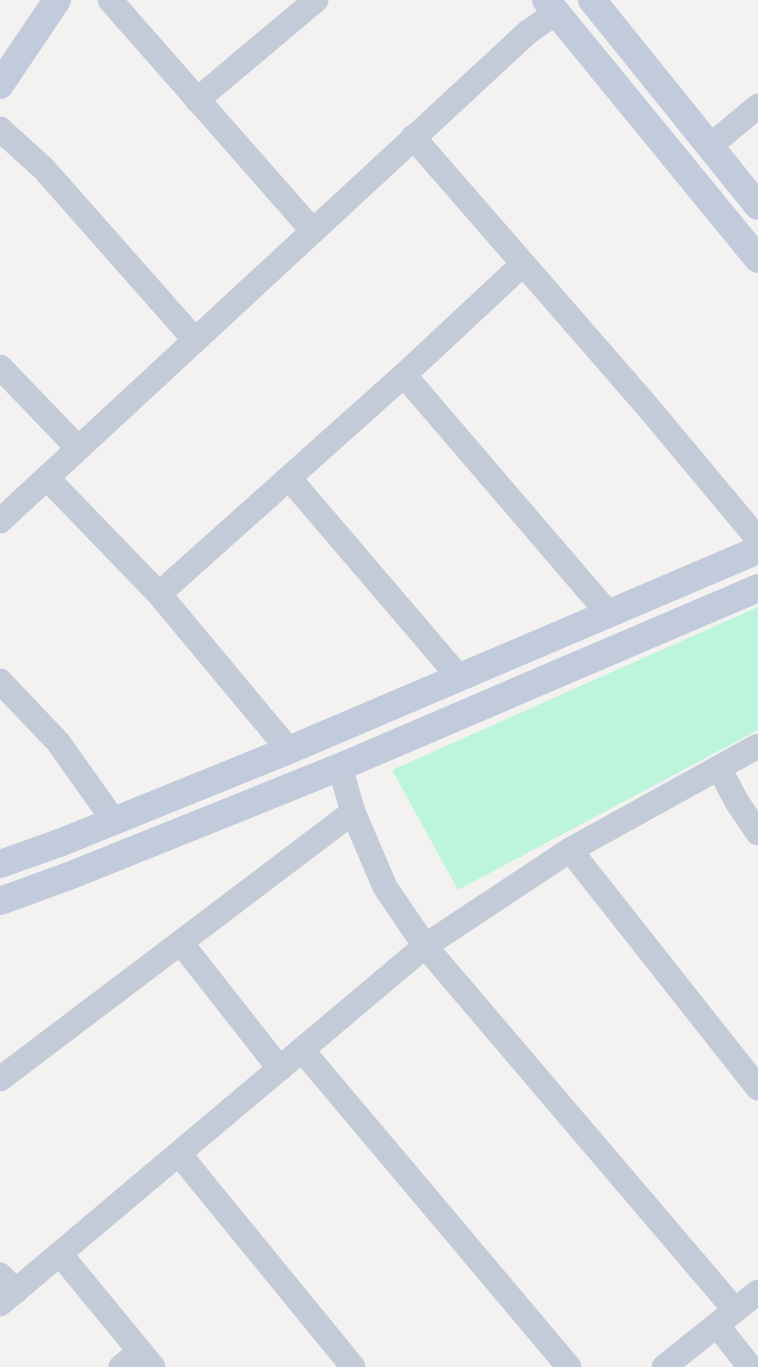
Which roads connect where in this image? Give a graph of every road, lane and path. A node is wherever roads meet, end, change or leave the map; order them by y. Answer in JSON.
{"nodes":[{"id":1,"x":58,"y":0,"type":"edge"},
{"id":2,"x":110,"y":0,"type":"edge"},
{"id":3,"x":316,"y":0,"type":"edge"},
{"id":4,"x":592,"y":0,"type":"edge"},
{"id":5,"x":558,"y":4,"type":"edge"},
{"id":6,"x":0,"y":85,"type":"edge"},
{"id":7,"x":197,"y":100,"type":"junction"},
{"id":8,"x":758,"y":106,"type":"edge"},
{"id":9,"x":0,"y":129,"type":"edge"},
{"id":10,"x":413,"y":137,"type":"junction"},
{"id":11,"x":710,"y":146,"type":"junction"},
{"id":12,"x":758,"y":206,"type":"edge"},
{"id":13,"x":313,"y":231,"type":"junction"},
{"id":14,"x":758,"y":259,"type":"edge"},
{"id":15,"x":523,"y":264,"type":"junction"},
{"id":16,"x":195,"y":340,"type":"junction"},
{"id":17,"x":0,"y":367,"type":"edge"},
{"id":18,"x":404,"y":375,"type":"junction"},
{"id":19,"x":78,"y":448,"type":"junction"},
{"id":20,"x":47,"y":478,"type":"junction"},
{"id":21,"x":290,"y":478,"type":"junction"},
{"id":22,"x":0,"y":521,"type":"edge"},
{"id":23,"x":758,"y":539,"type":"edge"},
{"id":24,"x":758,"y":550,"type":"edge"},
{"id":25,"x":758,"y":588,"type":"edge"},
{"id":26,"x":159,"y":594,"type":"junction"},
{"id":27,"x":608,"y":613,"type":"junction"},
{"id":28,"x":458,"y":677,"type":"junction"},
{"id":29,"x":0,"y":681,"type":"edge"},
{"id":30,"x":758,"y":746,"type":"edge"},
{"id":31,"x":289,"y":750,"type":"junction"},
{"id":32,"x":340,"y":767,"type":"junction"},
{"id":33,"x":719,"y":768,"type":"junction"},
{"id":34,"x":353,"y":812,"type":"junction"},
{"id":35,"x":114,"y":821,"type":"junction"},
{"id":36,"x":758,"y":833,"type":"edge"},
{"id":37,"x":62,"y":842,"type":"junction"},
{"id":38,"x":570,"y":850,"type":"junction"},
{"id":39,"x":0,"y":864,"type":"edge"},
{"id":40,"x":69,"y":876,"type":"junction"},
{"id":41,"x":0,"y":901,"type":"edge"},
{"id":42,"x":181,"y":943,"type":"junction"},
{"id":43,"x":425,"y":946,"type":"junction"},
{"id":44,"x":302,"y":1050,"type":"junction"},
{"id":45,"x":280,"y":1069,"type":"junction"},
{"id":46,"x":2,"y":1074,"type":"edge"},
{"id":47,"x":758,"y":1088,"type":"edge"},
{"id":48,"x":180,"y":1154,"type":"junction"},
{"id":49,"x":60,"y":1254,"type":"junction"},
{"id":50,"x":5,"y":1290,"type":"edge"},
{"id":51,"x":758,"y":1292,"type":"edge"},
{"id":52,"x":726,"y":1318,"type":"junction"},
{"id":53,"x":146,"y":1359,"type":"edge"},
{"id":54,"x":121,"y":1367,"type":"edge"},
{"id":55,"x":353,"y":1367,"type":"edge"},
{"id":56,"x":569,"y":1367,"type":"edge"},
{"id":57,"x":664,"y":1367,"type":"edge"},
{"id":58,"x":750,"y":1367,"type":"edge"}],
"edges":[{"from":1,"to":6,"type":"street"},
{"from":2,"to":7,"type":"street"},
{"from":3,"to":7,"type":"street"},
{"from":4,"to":11,"type":"street"},
{"from":5,"to":10,"type":"street"},
{"from":5,"to":14,"type":"street"},
{"from":7,"to":13,"type":"street"},
{"from":8,"to":11,"type":"street"},
{"from":9,"to":16,"type":"street"},
{"from":10,"to":13,"type":"street"},
{"from":10,"to":15,"type":"street"},
{"from":11,"to":12,"type":"street"},
{"from":13,"to":16,"type":"street"},
{"from":15,"to":18,"type":"street"},
{"from":15,"to":23,"type":"street"},
{"from":16,"to":19,"type":"street"},
{"from":17,"to":19,"type":"street"},
{"from":18,"to":21,"type":"street"},
{"from":18,"to":27,"type":"street"},
{"from":19,"to":20,"type":"street"},
{"from":20,"to":22,"type":"street"},
{"from":20,"to":26,"type":"street"},
{"from":21,"to":26,"type":"street"},
{"from":21,"to":28,"type":"street"},
{"from":24,"to":27,"type":"street"},
{"from":25,"to":32,"type":"street"},
{"from":26,"to":31,"type":"street"},
{"from":27,"to":28,"type":"street"},
{"from":28,"to":31,"type":"street"},
{"from":29,"to":35,"type":"street"},
{"from":30,"to":33,"type":"street"},
{"from":31,"to":35,"type":"street"},
{"from":32,"to":34,"type":"street"},
{"from":32,"to":40,"type":"street"},
{"from":33,"to":36,"type":"street"},
{"from":33,"to":38,"type":"street"},
{"from":34,"to":42,"type":"street"},
{"from":34,"to":43,"type":"street"},
{"from":35,"to":37,"type":"street"},
{"from":37,"to":39,"type":"street"},
{"from":37,"to":40,"type":"street"},
{"from":38,"to":43,"type":"street"},
{"from":38,"to":47,"type":"street"},
{"from":40,"to":41,"type":"street"},
{"from":42,"to":45,"type":"street"},
{"from":42,"to":46,"type":"street"},
{"from":43,"to":44,"type":"street"},
{"from":43,"to":52,"type":"street"},
{"from":44,"to":45,"type":"street"},
{"from":44,"to":56,"type":"street"},
{"from":45,"to":48,"type":"street"},
{"from":48,"to":49,"type":"street"},
{"from":48,"to":55,"type":"street"},
{"from":49,"to":50,"type":"street"},
{"from":49,"to":53,"type":"street"},
{"from":51,"to":52,"type":"street"},
{"from":52,"to":57,"type":"street"},
{"from":52,"to":58,"type":"street"},
{"from":53,"to":54,"type":"street"}]}
